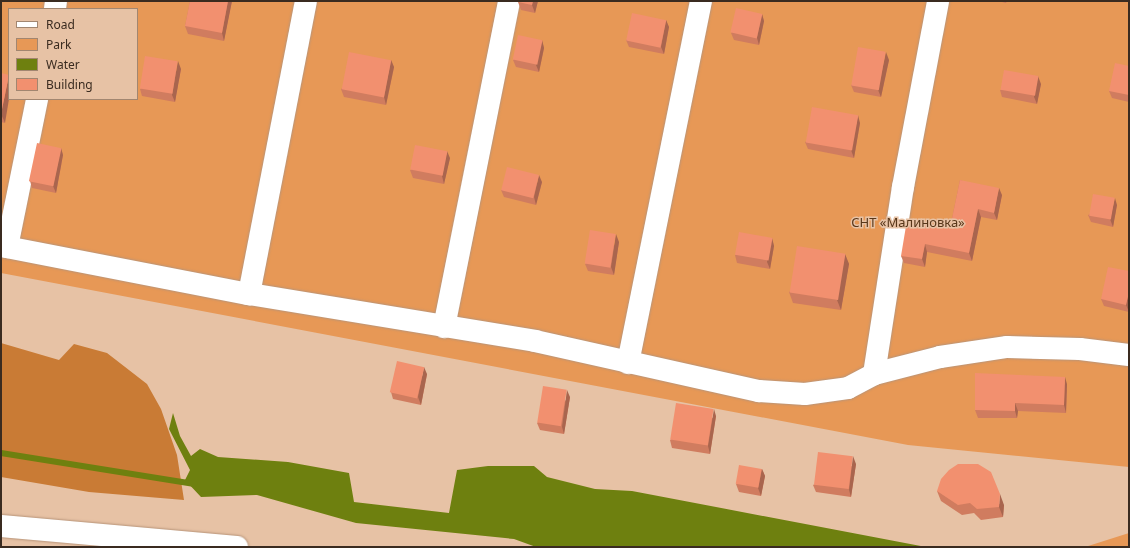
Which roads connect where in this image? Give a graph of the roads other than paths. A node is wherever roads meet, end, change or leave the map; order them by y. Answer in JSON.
{"nodes":[{"id":1,"x":306,"y":1,"type":"edge"},
{"id":2,"x":509,"y":1,"type":"edge"},
{"id":3,"x":701,"y":1,"type":"edge"},
{"id":4,"x":938,"y":1,"type":"edge"},
{"id":5,"x":36,"y":100,"type":"edge"},
{"id":6,"x":4,"y":246,"type":"edge"},
{"id":7,"x":249,"y":294,"type":"junction"},
{"id":8,"x":444,"y":327,"type":"junction"},
{"id":9,"x":1129,"y":355,"type":"edge"},
{"id":10,"x":628,"y":363,"type":"junction"},
{"id":11,"x":874,"y":374,"type":"junction"},
{"id":12,"x":1,"y":526,"type":"edge"},
{"id":13,"x":237,"y":547,"type":"edge"}],
"edges":[{"from":1,"to":7,"type":"street"},
{"from":2,"to":8,"type":"street"},
{"from":3,"to":10,"type":"street"},
{"from":4,"to":11,"type":"street"},
{"from":5,"to":6,"type":"street"},
{"from":6,"to":7,"type":"street"},
{"from":7,"to":8,"type":"street"},
{"from":8,"to":10,"type":"street"},
{"from":9,"to":11,"type":"street"},
{"from":10,"to":11,"type":"street"},
{"from":12,"to":13,"type":"street"}]}
